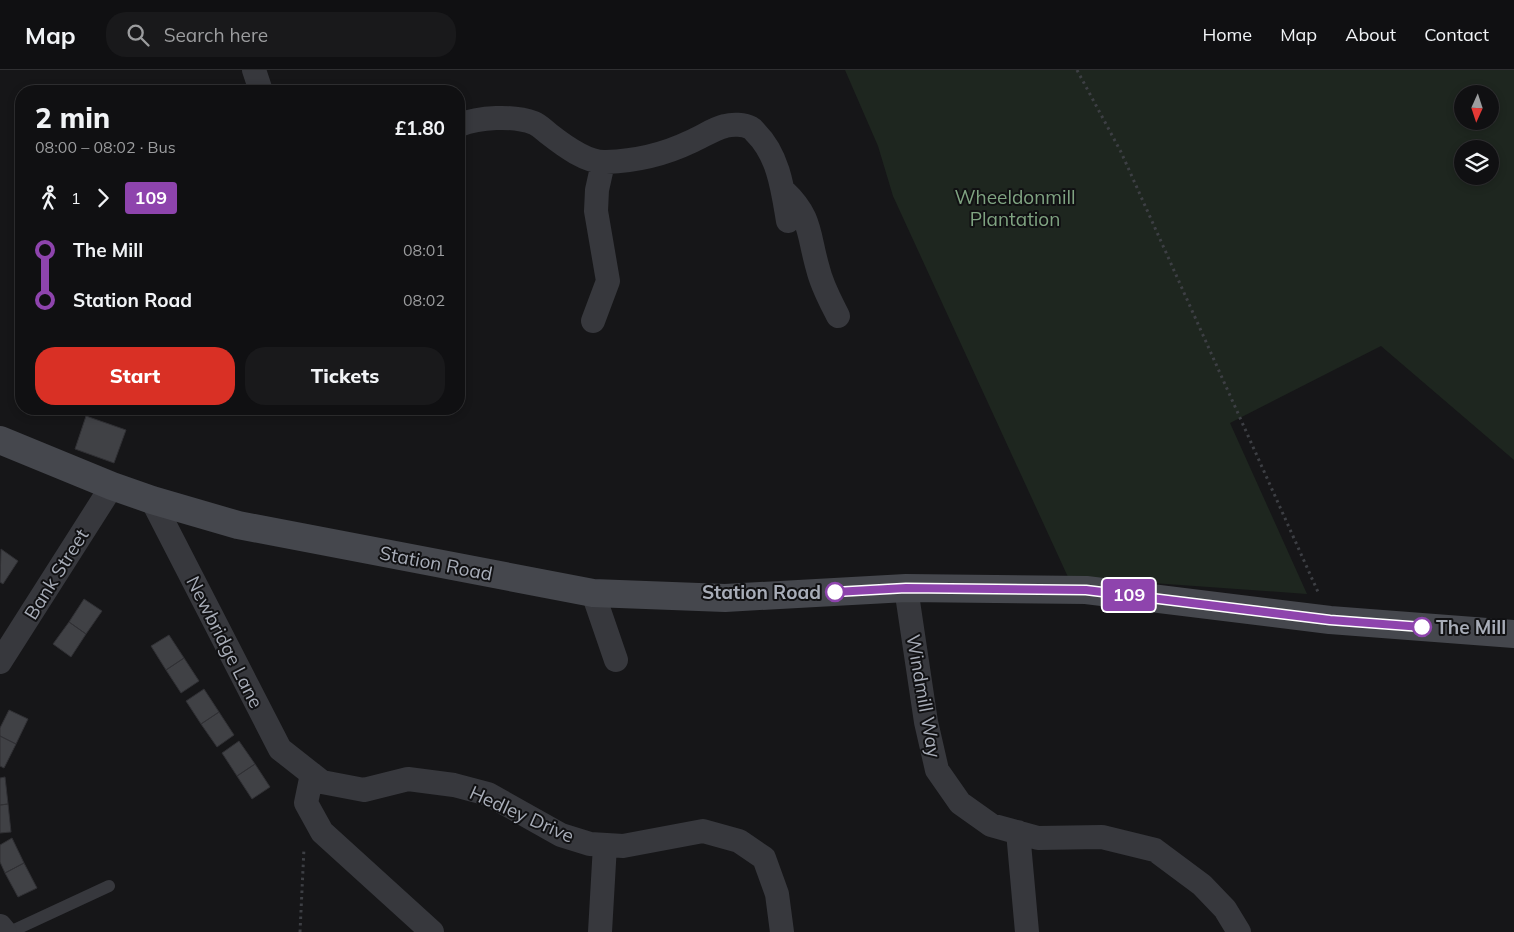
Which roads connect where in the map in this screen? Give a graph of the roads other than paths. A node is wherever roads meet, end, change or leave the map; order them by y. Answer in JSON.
{"nodes":[{"id":1,"x":254,"y":70,"type":"edge"},
{"id":2,"x":259,"y":85,"type":"edge"},
{"id":3,"x":465,"y":122,"type":"edge"},
{"id":4,"x":603,"y":163,"type":"junction"},
{"id":5,"x":782,"y":189,"type":"junction"},
{"id":6,"x":788,"y":221,"type":"dead end"},
{"id":7,"x":838,"y":316,"type":"dead end"},
{"id":8,"x":593,"y":320,"type":"dead end"},
{"id":9,"x":0,"y":440,"type":"edge"},
{"id":10,"x":112,"y":486,"type":"junction"},
{"id":11,"x":152,"y":500,"type":"junction"},
{"id":12,"x":906,"y":588,"type":"junction"},
{"id":13,"x":593,"y":593,"type":"junction"},
{"id":14,"x":1514,"y":634,"type":"edge"},
{"id":15,"x":616,"y":660,"type":"dead end"},
{"id":16,"x":0,"y":662,"type":"edge"},
{"id":17,"x":317,"y":778,"type":"junction"},
{"id":18,"x":1018,"y":832,"type":"junction"},
{"id":19,"x":605,"y":845,"type":"junction"},
{"id":20,"x":109,"y":886,"type":"dead end"},
{"id":21,"x":0,"y":926,"type":"edge"},
{"id":22,"x":4,"y":932,"type":"edge"},
{"id":23,"x":10,"y":932,"type":"edge"},
{"id":24,"x":432,"y":932,"type":"edge"},
{"id":25,"x":600,"y":932,"type":"edge"},
{"id":26,"x":782,"y":932,"type":"edge"},
{"id":27,"x":1027,"y":932,"type":"edge"},
{"id":28,"x":1238,"y":932,"type":"edge"}],
"edges":[{"from":1,"to":2,"type":"street"},
{"from":3,"to":4,"type":"street"},
{"from":4,"to":5,"type":"street"},
{"from":4,"to":8,"type":"street"},
{"from":5,"to":6,"type":"street"},
{"from":5,"to":7,"type":"street"},
{"from":9,"to":10,"type":"main road","name":"Station Road"},
{"from":10,"to":11,"type":"main road","name":"Station Road"},
{"from":10,"to":16,"type":"street","name":"Bank Street"},
{"from":11,"to":13,"type":"main road","name":"Station Road"},
{"from":11,"to":17,"type":"street","name":"Newbridge Lane"},
{"from":12,"to":13,"type":"main road","name":"Station Road"},
{"from":12,"to":14,"type":"main road","name":"Station Road"},
{"from":12,"to":18,"type":"street","name":"Windmill Way"},
{"from":13,"to":15,"type":"street"},
{"from":17,"to":19,"type":"street","name":"Hedley Drive"},
{"from":17,"to":24,"type":"street"},
{"from":18,"to":27,"type":"street"},
{"from":18,"to":28,"type":"street","name":"Windmill Way"},
{"from":19,"to":25,"type":"street"},
{"from":19,"to":26,"type":"street","name":"Hedley Drive"},
{"from":20,"to":23,"type":"lane"},
{"from":21,"to":22,"type":"street"}]}
